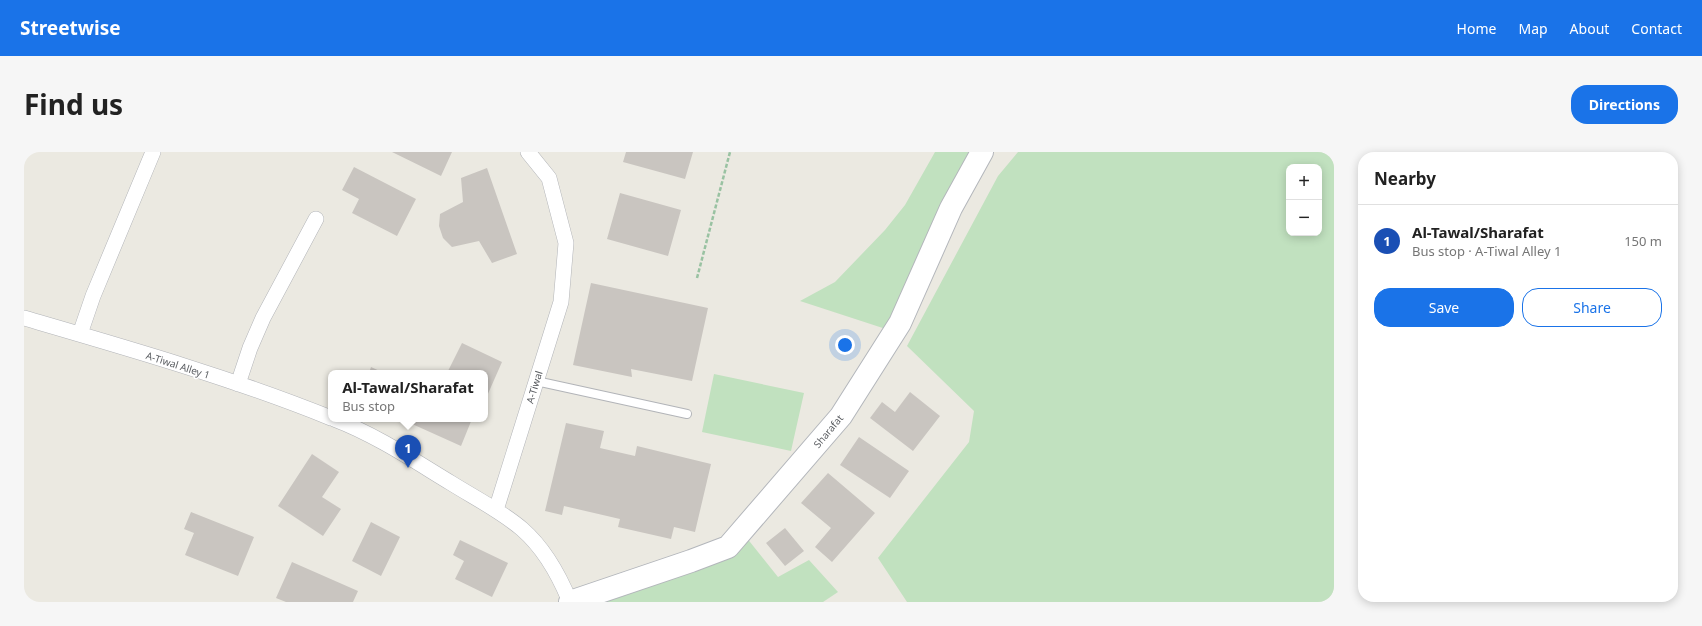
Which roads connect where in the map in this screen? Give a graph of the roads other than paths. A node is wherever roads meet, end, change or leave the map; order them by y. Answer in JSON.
{"nodes":[{"id":1,"x":153,"y":152,"type":"edge"},
{"id":2,"x":528,"y":152,"type":"edge"},
{"id":3,"x":982,"y":152,"type":"edge"},
{"id":4,"x":316,"y":219,"type":"dead end"},
{"id":5,"x":24,"y":318,"type":"edge"},
{"id":6,"x":80,"y":334,"type":"junction"},
{"id":7,"x":536,"y":382,"type":"junction"},
{"id":8,"x":238,"y":384,"type":"junction"},
{"id":9,"x":687,"y":414,"type":"dead end"},
{"id":10,"x":328,"y":417,"type":"edge"},
{"id":11,"x":340,"y":422,"type":"edge"},
{"id":12,"x":496,"y":510,"type":"junction"},
{"id":13,"x":570,"y":602,"type":"edge"}],
"edges":[{"from":1,"to":6,"type":"street"},
{"from":2,"to":7,"type":"street","name":"A-Tiwal"},
{"from":3,"to":13,"type":"street","name":"Sharafat"},
{"from":4,"to":8,"type":"street"},
{"from":5,"to":6,"type":"street","name":"A-Tiwal Alley 1"},
{"from":6,"to":8,"type":"street","name":"A-Tiwal Alley 1"},
{"from":7,"to":9,"type":"lane"},
{"from":7,"to":12,"type":"street","name":"A-Tiwal"},
{"from":8,"to":10,"type":"street","name":"A-Tiwal Alley 1"},
{"from":11,"to":12,"type":"street"},
{"from":12,"to":13,"type":"street"}]}
